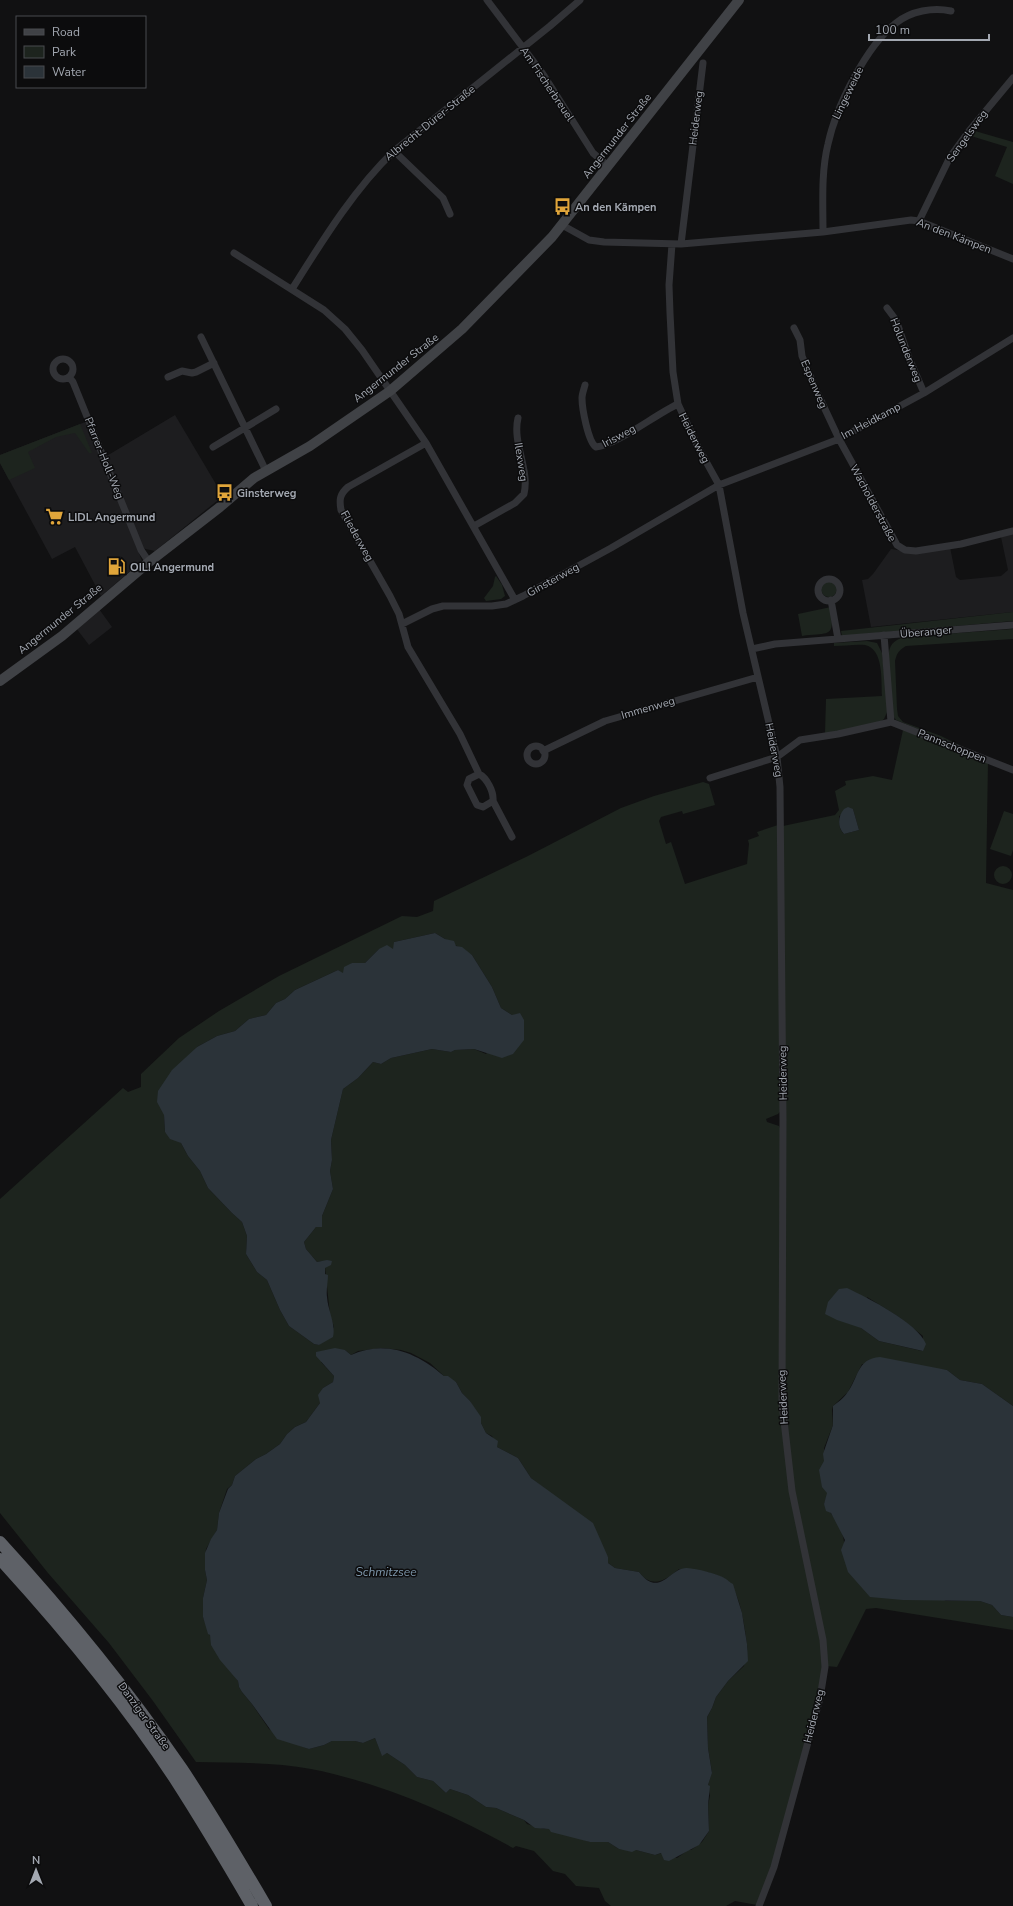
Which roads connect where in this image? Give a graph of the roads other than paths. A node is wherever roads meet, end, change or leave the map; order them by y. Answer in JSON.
{"nodes":[{"id":1,"x":487,"y":0,"type":"edge"},
{"id":2,"x":580,"y":0,"type":"edge"},
{"id":3,"x":739,"y":0,"type":"edge"},
{"id":4,"x":951,"y":11,"type":"dead end"},
{"id":5,"x":523,"y":48,"type":"junction"},
{"id":6,"x":703,"y":63,"type":"dead end"},
{"id":7,"x":1013,"y":78,"type":"edge"},
{"id":8,"x":394,"y":151,"type":"junction"},
{"id":9,"x":608,"y":166,"type":"junction"},
{"id":10,"x":450,"y":214,"type":"dead end"},
{"id":11,"x":919,"y":221,"type":"junction"},
{"id":12,"x":562,"y":225,"type":"junction"},
{"id":13,"x":823,"y":232,"type":"junction"},
{"id":14,"x":672,"y":244,"type":"junction"},
{"id":15,"x":681,"y":244,"type":"junction"},
{"id":16,"x":234,"y":253,"type":"dead end"},
{"id":17,"x":1013,"y":259,"type":"edge"},
{"id":18,"x":292,"y":289,"type":"junction"},
{"id":19,"x":887,"y":308,"type":"dead end"},
{"id":20,"x":794,"y":328,"type":"dead end"},
{"id":21,"x":201,"y":337,"type":"dead end"},
{"id":22,"x":1013,"y":338,"type":"edge"},
{"id":23,"x":214,"y":363,"type":"junction"},
{"id":24,"x":69,"y":377,"type":"dead end"},
{"id":25,"x":168,"y":377,"type":"dead end"},
{"id":26,"x":585,"y":385,"type":"dead end"},
{"id":27,"x":390,"y":391,"type":"junction"},
{"id":28,"x":924,"y":393,"type":"junction"},
{"id":29,"x":678,"y":404,"type":"junction"},
{"id":30,"x":276,"y":409,"type":"dead end"},
{"id":31,"x":518,"y":418,"type":"dead end"},
{"id":32,"x":244,"y":428,"type":"junction"},
{"id":33,"x":839,"y":439,"type":"junction"},
{"id":34,"x":426,"y":443,"type":"junction"},
{"id":35,"x":213,"y":447,"type":"dead end"},
{"id":36,"x":266,"y":471,"type":"junction"},
{"id":37,"x":719,"y":485,"type":"junction"},
{"id":38,"x":474,"y":526,"type":"junction"},
{"id":39,"x":1013,"y":531,"type":"edge"},
{"id":40,"x":148,"y":562,"type":"junction"},
{"id":41,"x":515,"y":600,"type":"junction"},
{"id":42,"x":831,"y":600,"type":"dead end"},
{"id":43,"x":402,"y":624,"type":"junction"},
{"id":44,"x":1013,"y":625,"type":"edge"},
{"id":45,"x":884,"y":636,"type":"junction"},
{"id":46,"x":838,"y":639,"type":"junction"},
{"id":47,"x":752,"y":649,"type":"junction"},
{"id":48,"x":758,"y":677,"type":"junction"},
{"id":49,"x":0,"y":681,"type":"edge"},
{"id":50,"x":891,"y":722,"type":"junction"},
{"id":51,"x":543,"y":751,"type":"dead end"},
{"id":52,"x":777,"y":757,"type":"junction"},
{"id":53,"x":1013,"y":770,"type":"edge"},
{"id":54,"x":479,"y":774,"type":"junction"},
{"id":55,"x":710,"y":778,"type":"dead end"},
{"id":56,"x":493,"y":801,"type":"junction"},
{"id":57,"x":512,"y":837,"type":"dead end"},
{"id":58,"x":0,"y":1542,"type":"edge"},
{"id":59,"x":0,"y":1559,"type":"edge"},
{"id":60,"x":252,"y":1906,"type":"edge"},
{"id":61,"x":266,"y":1906,"type":"edge"},
{"id":62,"x":759,"y":1906,"type":"edge"}],
"edges":[{"from":1,"to":5,"type":"street","name":"Am Fischerbreuel"},
{"from":2,"to":5,"type":"street","name":"Albrecht-Dürer-Straße"},
{"from":3,"to":9,"type":"main road","name":"Angermunder Straße"},
{"from":4,"to":13,"type":"street","name":"Lingeweide"},
{"from":5,"to":8,"type":"street","name":"Albrecht-Dürer-Straße"},
{"from":5,"to":9,"type":"street","name":"Am Fischerbreuel"},
{"from":6,"to":15,"type":"street","name":"Heiderweg"},
{"from":7,"to":11,"type":"street","name":"Sengelsweg"},
{"from":8,"to":10,"type":"street"},
{"from":8,"to":18,"type":"street","name":"Albrecht-Dürer-Straße"},
{"from":9,"to":12,"type":"main road","name":"Angermunder Straße"},
{"from":11,"to":13,"type":"street","name":"An den Kämpen"},
{"from":11,"to":17,"type":"street","name":"An den Kämpen"},
{"from":12,"to":14,"type":"street","name":"An den Kämpen"},
{"from":12,"to":27,"type":"main road","name":"Angermunder Straße"},
{"from":13,"to":15,"type":"street","name":"An den Kämpen"},
{"from":14,"to":15,"type":"street","name":"An den Kämpen"},
{"from":14,"to":29,"type":"street","name":"Heiderweg"},
{"from":16,"to":18,"type":"street","name":"Ginsterweg"},
{"from":18,"to":27,"type":"street","name":"Ginsterweg"},
{"from":19,"to":28,"type":"street","name":"Holunderweg"},
{"from":20,"to":33,"type":"street","name":"Espenweg"},
{"from":21,"to":23,"type":"street"},
{"from":22,"to":28,"type":"street","name":"Im Heidkamp"},
{"from":23,"to":25,"type":"street"},
{"from":23,"to":32,"type":"street"},
{"from":24,"to":40,"type":"street","name":"Pfarrer-Holl-Weg"},
{"from":26,"to":29,"type":"street","name":"Irisweg"},
{"from":27,"to":34,"type":"street","name":"Ginsterweg"},
{"from":27,"to":36,"type":"main road","name":"Angermunder Straße"},
{"from":28,"to":33,"type":"street","name":"Im Heidkamp"},
{"from":29,"to":37,"type":"street","name":"Heiderweg"},
{"from":30,"to":32,"type":"street"},
{"from":31,"to":38,"type":"street","name":"Ilexweg"},
{"from":32,"to":35,"type":"street"},
{"from":32,"to":36,"type":"street"},
{"from":33,"to":37,"type":"street","name":"Im Heidkamp"},
{"from":33,"to":39,"type":"street","name":"Wacholderstraße"},
{"from":34,"to":38,"type":"street","name":"Ginsterweg"},
{"from":34,"to":43,"type":"street","name":"Fliederweg"},
{"from":36,"to":40,"type":"main road","name":"Angermunder Straße"},
{"from":37,"to":41,"type":"street","name":"Ginsterweg"},
{"from":37,"to":47,"type":"street","name":"Heiderweg"},
{"from":38,"to":41,"type":"street","name":"Ginsterweg"},
{"from":40,"to":49,"type":"main road","name":"Angermunder Straße"},
{"from":41,"to":43,"type":"street"},
{"from":42,"to":46,"type":"street"},
{"from":43,"to":54,"type":"street","name":"Fliederweg"},
{"from":44,"to":45,"type":"street","name":"Überanger"},
{"from":45,"to":46,"type":"street","name":"Überanger"},
{"from":45,"to":50,"type":"street"},
{"from":46,"to":47,"type":"street","name":"Überanger"},
{"from":47,"to":48,"type":"street","name":"Heiderweg"},
{"from":48,"to":51,"type":"street","name":"Immenweg"},
{"from":48,"to":52,"type":"street","name":"Heiderweg"},
{"from":50,"to":52,"type":"street"},
{"from":50,"to":53,"type":"street","name":"Pannschoppen"},
{"from":52,"to":55,"type":"street"},
{"from":52,"to":62,"type":"street","name":"Heiderweg"},
{"from":54,"to":56,"type":"street","name":"Fliederweg"},
{"from":54,"to":56,"type":"street"},
{"from":56,"to":57,"type":"street","name":"Fliederweg"},
{"from":58,"to":61,"type":"highway","name":"Danziger Straße"},
{"from":59,"to":60,"type":"highway","name":"Danziger Straße"}]}
